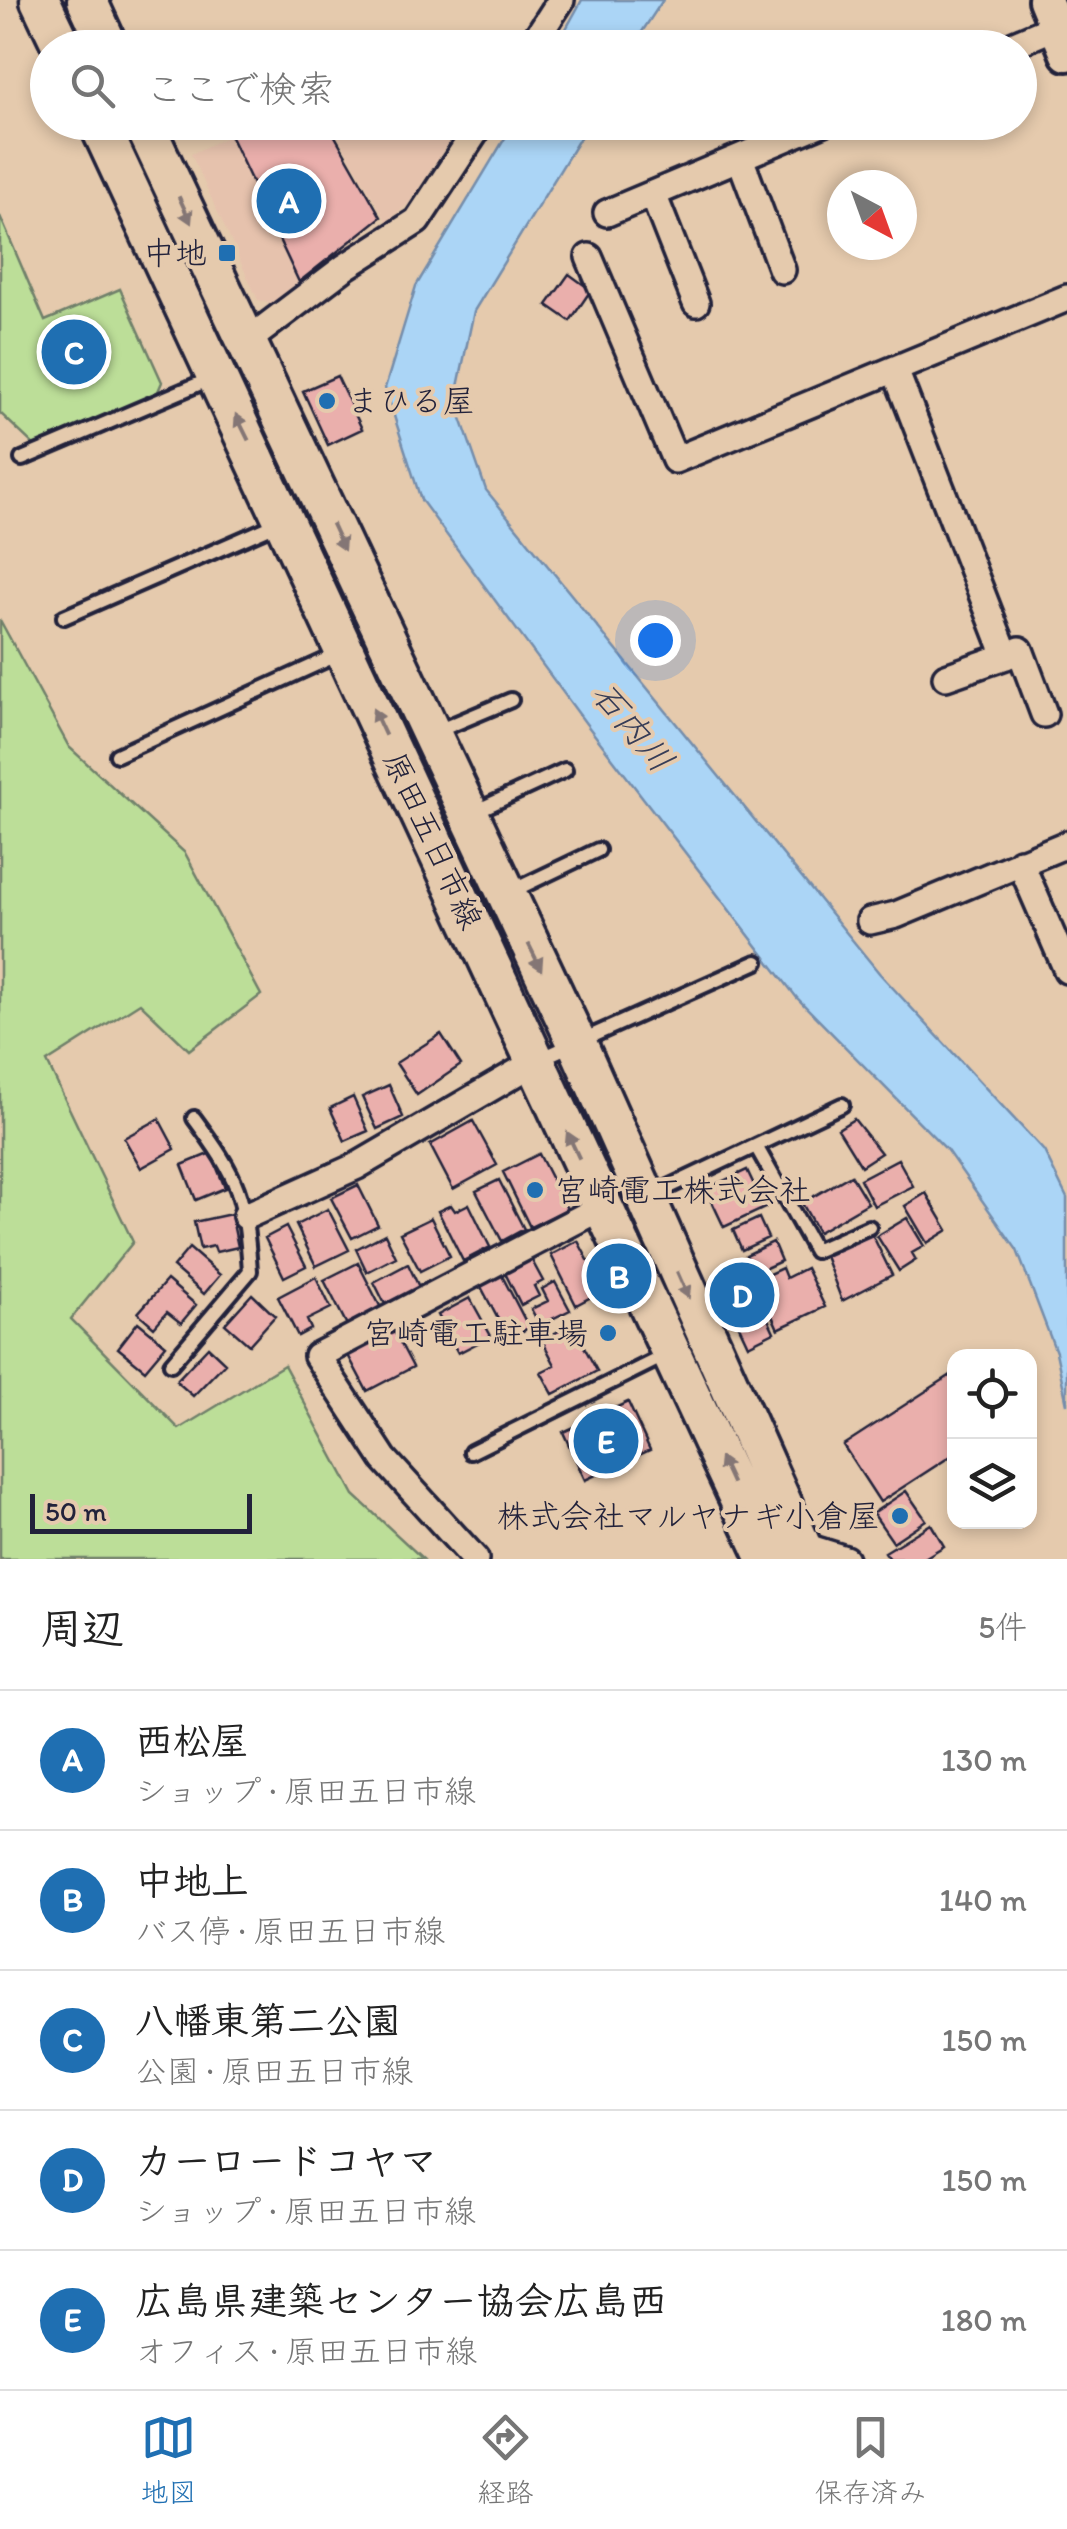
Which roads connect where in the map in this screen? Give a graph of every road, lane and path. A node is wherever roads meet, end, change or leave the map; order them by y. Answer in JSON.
{"nodes":[{"id":1,"x":40,"y":0,"type":"edge"},
{"id":2,"x":88,"y":0,"type":"edge"},
{"id":3,"x":561,"y":0,"type":"edge"},
{"id":4,"x":54,"y":30,"type":"edge"},
{"id":5,"x":101,"y":30,"type":"edge"},
{"id":6,"x":542,"y":30,"type":"edge"},
{"id":7,"x":107,"y":140,"type":"edge"},
{"id":8,"x":151,"y":140,"type":"edge"},
{"id":9,"x":470,"y":140,"type":"edge"},
{"id":10,"x":782,"y":140,"type":"edge"},
{"id":11,"x":740,"y":158,"type":"junction"},
{"id":12,"x":653,"y":194,"type":"junction"},
{"id":13,"x":607,"y":213,"type":"dead end"},
{"id":14,"x":589,"y":257,"type":"dead end"},
{"id":15,"x":782,"y":270,"type":"dead end"},
{"id":16,"x":1067,"y":298,"type":"edge"},
{"id":17,"x":696,"y":303,"type":"dead end"},
{"id":18,"x":246,"y":342,"type":"junction"},
{"id":19,"x":895,"y":370,"type":"junction"},
{"id":20,"x":218,"y":376,"type":"junction"},
{"id":21,"x":22,"y":459,"type":"dead end"},
{"id":22,"x":286,"y":520,"type":"junction"},
{"id":23,"x":64,"y":617,"type":"dead end"},
{"id":24,"x":346,"y":651,"type":"junction"},
{"id":25,"x":1006,"y":656,"type":"junction"},
{"id":26,"x":946,"y":677,"type":"dead end"},
{"id":27,"x":511,"y":700,"type":"dead end"},
{"id":28,"x":1044,"y":714,"type":"dead end"},
{"id":29,"x":430,"y":734,"type":"junction"},
{"id":30,"x":116,"y":755,"type":"dead end"},
{"id":31,"x":565,"y":770,"type":"dead end"},
{"id":32,"x":468,"y":815,"type":"junction"},
{"id":33,"x":1067,"y":844,"type":"edge"},
{"id":34,"x":598,"y":850,"type":"dead end"},
{"id":35,"x":1020,"y":862,"type":"junction"},
{"id":36,"x":505,"y":894,"type":"junction"},
{"id":37,"x":870,"y":921,"type":"dead end"},
{"id":38,"x":757,"y":962,"type":"dead end"},
{"id":39,"x":1067,"y":970,"type":"edge"},
{"id":40,"x":576,"y":1043,"type":"junction"},
{"id":41,"x":535,"y":1062,"type":"junction"},
{"id":42,"x":842,"y":1106,"type":"dead end"},
{"id":43,"x":194,"y":1118,"type":"dead end"},
{"id":44,"x":756,"y":1146,"type":"junction"},
{"id":45,"x":644,"y":1198,"type":"junction"},
{"id":46,"x":602,"y":1207,"type":"junction"},
{"id":47,"x":246,"y":1216,"type":"junction"},
{"id":48,"x":869,"y":1227,"type":"dead end"},
{"id":49,"x":671,"y":1353,"type":"junction"},
{"id":50,"x":171,"y":1364,"type":"dead end"},
{"id":51,"x":471,"y":1452,"type":"dead end"},
{"id":52,"x":786,"y":1556,"type":"edge"},
{"id":53,"x":474,"y":1559,"type":"edge"},
{"id":54,"x":845,"y":1559,"type":"edge"}],
"edges":[{"from":1,"to":4,"type":"main road"},
{"from":2,"to":5,"type":"main road"},
{"from":3,"to":6,"type":"street"},
{"from":7,"to":20,"type":"main road","name":"原田五日市線"},
{"from":8,"to":18,"type":"main road","name":"原田五日市線","one_way":true},
{"from":9,"to":18,"type":"street"},
{"from":10,"to":11,"type":"street"},
{"from":11,"to":12,"type":"street"},
{"from":11,"to":15,"type":"street"},
{"from":12,"to":13,"type":"street"},
{"from":12,"to":17,"type":"street"},
{"from":14,"to":19,"type":"street"},
{"from":16,"to":19,"type":"street"},
{"from":18,"to":29,"type":"main road","name":"原田五日市線","one_way":true},
{"from":19,"to":25,"type":"street"},
{"from":20,"to":21,"type":"lane"},
{"from":22,"to":20,"type":"main road","name":"原田五日市線","one_way":true},
{"from":22,"to":23,"type":"lane"},
{"from":22,"to":24,"type":"main road","name":"原田五日市線"},
{"from":24,"to":30,"type":"lane"},
{"from":41,"to":24,"type":"main road","name":"原田五日市線","one_way":true},
{"from":25,"to":26,"type":"street"},
{"from":25,"to":28,"type":"street"},
{"from":27,"to":29,"type":"lane"},
{"from":29,"to":32,"type":"main road","name":"原田五日市線"},
{"from":31,"to":32,"type":"lane"},
{"from":32,"to":36,"type":"main road","name":"原田五日市線"},
{"from":33,"to":35,"type":"street"},
{"from":34,"to":36,"type":"lane"},
{"from":35,"to":37,"type":"street"},
{"from":35,"to":39,"type":"street"},
{"from":36,"to":40,"type":"main road","name":"原田五日市線","one_way":true},
{"from":38,"to":40,"type":"lane"},
{"from":40,"to":41,"type":"lane"},
{"from":40,"to":45,"type":"main road","name":"原田五日市線"},
{"from":46,"to":41,"type":"main road","name":"原田五日市線","one_way":true},
{"from":41,"to":47,"type":"street"},
{"from":42,"to":44,"type":"lane"},
{"from":43,"to":47,"type":"lane"},
{"from":44,"to":45,"type":"lane"},
{"from":44,"to":48,"type":"lane"},
{"from":45,"to":52,"type":"main road","name":"原田五日市線","one_way":true},
{"from":46,"to":49,"type":"main road","name":"原田五日市線"},
{"from":46,"to":53,"type":"street"},
{"from":47,"to":50,"type":"lane"},
{"from":49,"to":51,"type":"lane"},
{"from":52,"to":49,"type":"main road","name":"原田五日市線","one_way":true},
{"from":52,"to":54,"type":"street"}]}
